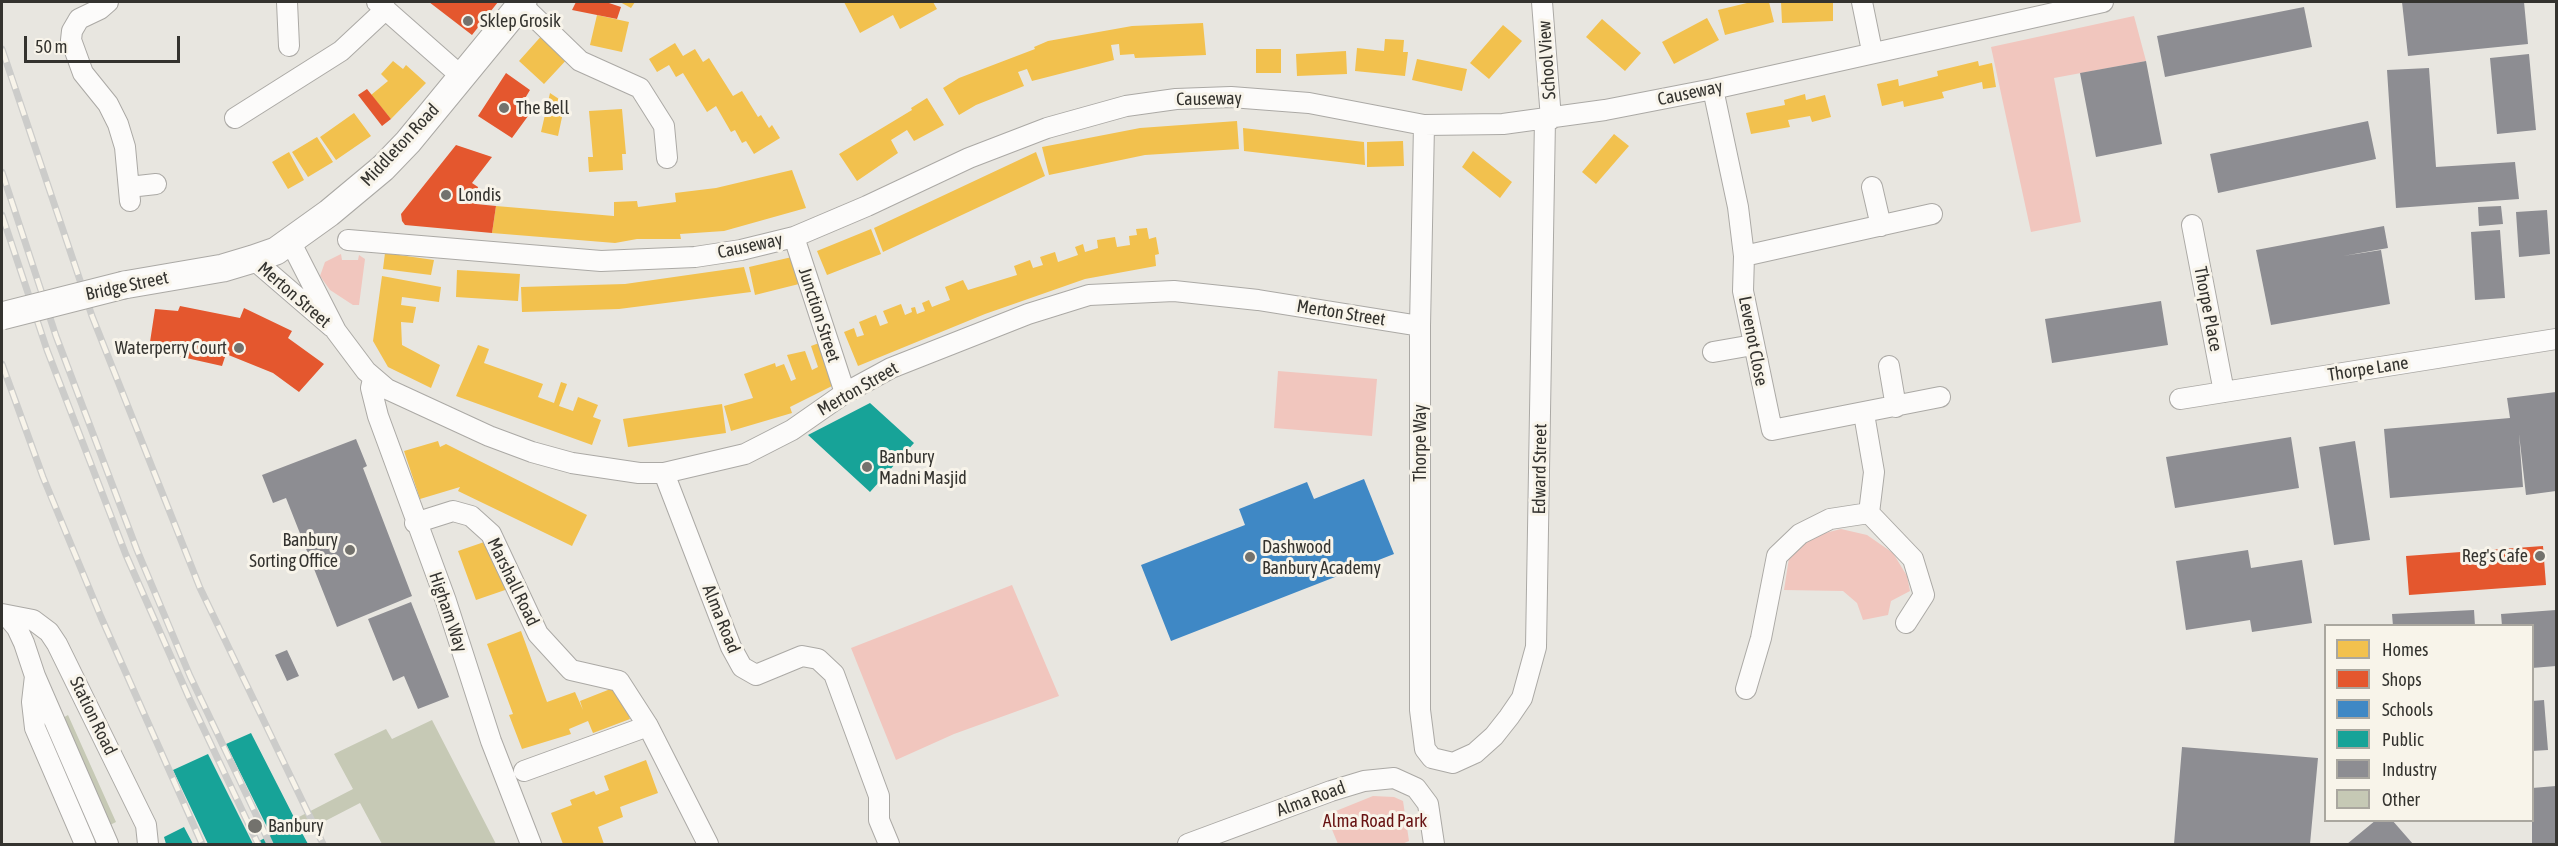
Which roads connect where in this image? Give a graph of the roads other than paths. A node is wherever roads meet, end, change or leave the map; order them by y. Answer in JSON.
{"nodes":[{"id":1,"x":108,"y":2,"type":"edge"},
{"id":2,"x":287,"y":2,"type":"edge"},
{"id":3,"x":1542,"y":2,"type":"edge"},
{"id":4,"x":1863,"y":2,"type":"edge"},
{"id":5,"x":522,"y":3,"type":"edge"},
{"id":6,"x":2094,"y":3,"type":"edge"},
{"id":7,"x":381,"y":5,"type":"edge"},
{"id":8,"x":289,"y":46,"type":"dead end"},
{"id":9,"x":1872,"y":51,"type":"junction"},
{"id":10,"x":461,"y":76,"type":"junction"},
{"id":11,"x":1713,"y":89,"type":"junction"},
{"id":12,"x":235,"y":118,"type":"dead end"},
{"id":13,"x":1548,"y":119,"type":"junction"},
{"id":14,"x":1424,"y":126,"type":"junction"},
{"id":15,"x":667,"y":158,"type":"dead end"},
{"id":16,"x":156,"y":184,"type":"dead end"},
{"id":17,"x":1872,"y":187,"type":"dead end"},
{"id":18,"x":1932,"y":214,"type":"dead end"},
{"id":19,"x":2192,"y":225,"type":"dead end"},
{"id":20,"x":1881,"y":226,"type":"junction"},
{"id":21,"x":794,"y":237,"type":"junction"},
{"id":22,"x":348,"y":240,"type":"dead end"},
{"id":23,"x":290,"y":241,"type":"junction"},
{"id":24,"x":1744,"y":256,"type":"junction"},
{"id":25,"x":253,"y":259,"type":"junction"},
{"id":26,"x":2,"y":316,"type":"edge"},
{"id":27,"x":1420,"y":326,"type":"junction"},
{"id":28,"x":336,"y":331,"type":"junction"},
{"id":29,"x":2556,"y":339,"type":"edge"},
{"id":30,"x":1753,"y":345,"type":"junction"},
{"id":31,"x":1713,"y":352,"type":"dead end"},
{"id":32,"x":1889,"y":366,"type":"dead end"},
{"id":33,"x":373,"y":379,"type":"junction"},
{"id":34,"x":2224,"y":392,"type":"junction"},
{"id":35,"x":844,"y":393,"type":"junction"},
{"id":36,"x":1940,"y":397,"type":"dead end"},
{"id":37,"x":2180,"y":399,"type":"dead end"},
{"id":38,"x":1896,"y":407,"type":"junction"},
{"id":39,"x":1864,"y":414,"type":"junction"},
{"id":40,"x":664,"y":473,"type":"junction"},
{"id":41,"x":1869,"y":513,"type":"junction"},
{"id":42,"x":415,"y":523,"type":"junction"},
{"id":43,"x":4,"y":616,"type":"edge"},
{"id":44,"x":1906,"y":623,"type":"dead end"},
{"id":45,"x":35,"y":676,"type":"junction"},
{"id":46,"x":1746,"y":689,"type":"dead end"},
{"id":47,"x":648,"y":726,"type":"junction"},
{"id":48,"x":1432,"y":758,"type":"joint"},
{"id":49,"x":524,"y":771,"type":"dead end"},
{"id":50,"x":86,"y":844,"type":"edge"},
{"id":51,"x":108,"y":844,"type":"edge"},
{"id":52,"x":148,"y":844,"type":"edge"},
{"id":53,"x":531,"y":844,"type":"edge"},
{"id":54,"x":708,"y":844,"type":"edge"},
{"id":55,"x":889,"y":844,"type":"edge"},
{"id":56,"x":1188,"y":844,"type":"edge"},
{"id":57,"x":1434,"y":844,"type":"edge"}],
"edges":[{"from":1,"to":16,"type":"street"},
{"from":2,"to":8,"type":"street"},
{"from":3,"to":13,"type":"street","name":"School View"},
{"from":4,"to":9,"type":"street"},
{"from":5,"to":10,"type":"street","name":"Middleton Road"},
{"from":5,"to":15,"type":"street"},
{"from":6,"to":9,"type":"street","name":"Causeway"},
{"from":7,"to":10,"type":"street"},
{"from":7,"to":12,"type":"street"},
{"from":9,"to":11,"type":"street","name":"Causeway"},
{"from":10,"to":23,"type":"street","name":"Middleton Road"},
{"from":11,"to":13,"type":"street","name":"Causeway"},
{"from":11,"to":24,"type":"street","name":"Levenot Close"},
{"from":13,"to":14,"type":"street","name":"Causeway"},
{"from":13,"to":48,"type":"street","name":"Edward Street"},
{"from":14,"to":21,"type":"street","name":"Causeway"},
{"from":14,"to":27,"type":"street","name":"Thorpe Way"},
{"from":17,"to":20,"type":"street"},
{"from":18,"to":20,"type":"street"},
{"from":19,"to":34,"type":"street","name":"Thorpe Place"},
{"from":20,"to":24,"type":"street"},
{"from":21,"to":22,"type":"street","name":"Causeway"},
{"from":21,"to":35,"type":"street","name":"Junction Street"},
{"from":23,"to":25,"type":"street","name":"Middleton Road"},
{"from":23,"to":28,"type":"street","name":"Merton Street"},
{"from":24,"to":30,"type":"street","name":"Levenot Close"},
{"from":25,"to":26,"type":"street","name":"Bridge Street","bridge":true},
{"from":25,"to":28,"type":"street","name":"Merton Street"},
{"from":27,"to":35,"type":"street","name":"Merton Street"},
{"from":27,"to":48,"type":"street","name":"Thorpe Way"},
{"from":28,"to":33,"type":"street","name":"Merton Street"},
{"from":29,"to":34,"type":"street","name":"Thorpe Lane"},
{"from":30,"to":31,"type":"street"},
{"from":30,"to":39,"type":"street","name":"Levenot Close"},
{"from":32,"to":38,"type":"street"},
{"from":33,"to":40,"type":"street","name":"Merton Street"},
{"from":33,"to":42,"type":"street","name":"Higham Way"},
{"from":34,"to":37,"type":"street","name":"Thorpe Lane"},
{"from":35,"to":40,"type":"street","name":"Merton Street"},
{"from":36,"to":38,"type":"street","name":"Levenot Close"},
{"from":38,"to":39,"type":"street","name":"Levenot Close"},
{"from":39,"to":41,"type":"street"},
{"from":40,"to":55,"type":"street","name":"Alma Road"},
{"from":41,"to":44,"type":"street"},
{"from":41,"to":46,"type":"street"},
{"from":42,"to":47,"type":"street","name":"Marshall Road"},
{"from":42,"to":53,"type":"street","name":"Higham Way"},
{"from":43,"to":45,"type":"street","name":"Station Road"},
{"from":43,"to":52,"type":"street","name":"Station Road"},
{"from":45,"to":50,"type":"street"},
{"from":45,"to":51,"type":"street","name":"Station Road"},
{"from":47,"to":49,"type":"street"},
{"from":47,"to":54,"type":"street","name":"Marshall Road"},
{"from":56,"to":57,"type":"street","name":"Alma Road"}]}
